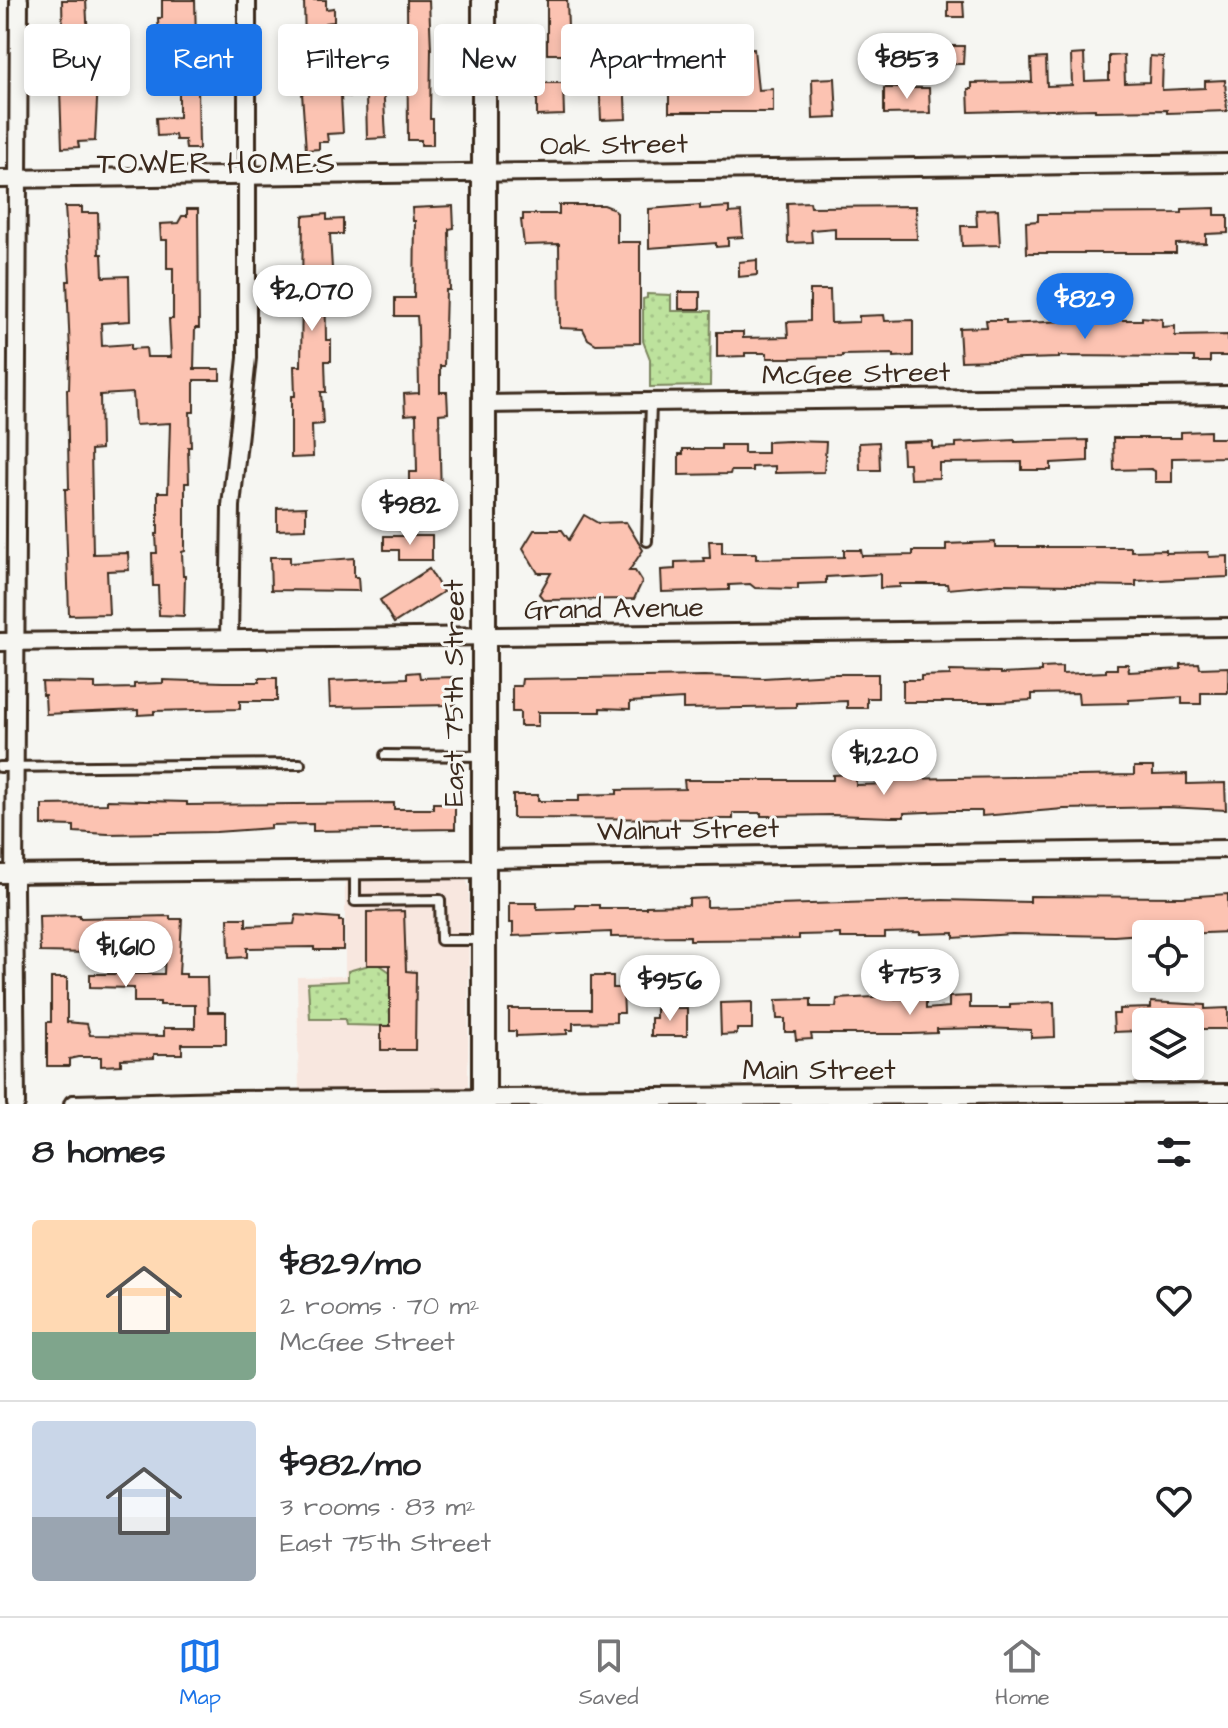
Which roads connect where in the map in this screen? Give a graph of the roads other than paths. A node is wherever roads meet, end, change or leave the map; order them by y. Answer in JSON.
{"nodes":[{"id":1,"x":19,"y":0,"type":"edge"},
{"id":2,"x":247,"y":0,"type":"edge"},
{"id":3,"x":484,"y":0,"type":"edge"},
{"id":4,"x":1228,"y":163,"type":"edge"},
{"id":5,"x":484,"y":173,"type":"junction"},
{"id":6,"x":246,"y":176,"type":"junction"},
{"id":7,"x":0,"y":179,"type":"edge"},
{"id":8,"x":20,"y":179,"type":"junction"},
{"id":9,"x":1228,"y":395,"type":"edge"},
{"id":10,"x":651,"y":402,"type":"junction"},
{"id":11,"x":484,"y":404,"type":"junction"},
{"id":12,"x":647,"y":541,"type":"dead end"},
{"id":13,"x":1228,"y":627,"type":"edge"},
{"id":14,"x":484,"y":637,"type":"junction"},
{"id":15,"x":229,"y":638,"type":"junction"},
{"id":16,"x":8,"y":642,"type":"edge"},
{"id":17,"x":385,"y":755,"type":"dead end"},
{"id":18,"x":484,"y":756,"type":"junction"},
{"id":19,"x":300,"y":764,"type":"dead end"},
{"id":20,"x":8,"y":767,"type":"edge"},
{"id":21,"x":1228,"y":849,"type":"edge"},
{"id":22,"x":484,"y":864,"type":"junction"},
{"id":23,"x":355,"y":870,"type":"junction"},
{"id":24,"x":7,"y":874,"type":"edge"},
{"id":25,"x":484,"y":940,"type":"junction"},
{"id":26,"x":1228,"y":1093,"type":"edge"},
{"id":27,"x":915,"y":1100,"type":"edge"},
{"id":28,"x":484,"y":1101,"type":"edge"},
{"id":29,"x":227,"y":1102,"type":"edge"},
{"id":30,"x":16,"y":1104,"type":"edge"},
{"id":31,"x":73,"y":1104,"type":"edge"}],
"edges":[{"from":1,"to":8,"type":"street"},
{"from":2,"to":6,"type":"street"},
{"from":3,"to":5,"type":"main road","name":"East 75th Street"},
{"from":4,"to":5,"type":"street","name":"Oak Street"},
{"from":5,"to":6,"type":"street","name":"Oak Street"},
{"from":5,"to":11,"type":"main road","name":"East 75th Street"},
{"from":6,"to":8,"type":"street","name":"Oak Street"},
{"from":6,"to":15,"type":"street"},
{"from":7,"to":8,"type":"street","name":"Oak Street"},
{"from":8,"to":16,"type":"street"},
{"from":9,"to":10,"type":"street","name":"McGee Street"},
{"from":10,"to":11,"type":"street","name":"McGee Street"},
{"from":10,"to":12,"type":"lane"},
{"from":11,"to":14,"type":"main road","name":"East 75th Street"},
{"from":13,"to":14,"type":"street","name":"Grand Avenue"},
{"from":14,"to":15,"type":"street","name":"Grand Avenue"},
{"from":14,"to":18,"type":"main road","name":"East 75th Street"},
{"from":15,"to":16,"type":"street","name":"Grand Avenue"},
{"from":16,"to":20,"type":"street"},
{"from":17,"to":18,"type":"lane"},
{"from":18,"to":22,"type":"main road","name":"East 75th Street"},
{"from":19,"to":20,"type":"lane"},
{"from":20,"to":24,"type":"street"},
{"from":21,"to":22,"type":"street","name":"Walnut Street"},
{"from":22,"to":23,"type":"street","name":"Walnut Street"},
{"from":22,"to":25,"type":"main road","name":"East 75th Street"},
{"from":23,"to":24,"type":"street","name":"Walnut Street"},
{"from":23,"to":25,"type":"lane"},
{"from":24,"to":30,"type":"street"},
{"from":25,"to":28,"type":"main road","name":"East 75th Street"},
{"from":26,"to":27,"type":"street","name":"Main Street"},
{"from":27,"to":28,"type":"street","name":"Main Street"},
{"from":28,"to":29,"type":"street","name":"Main Street"},
{"from":29,"to":31,"type":"street","name":"Main Street"}]}
